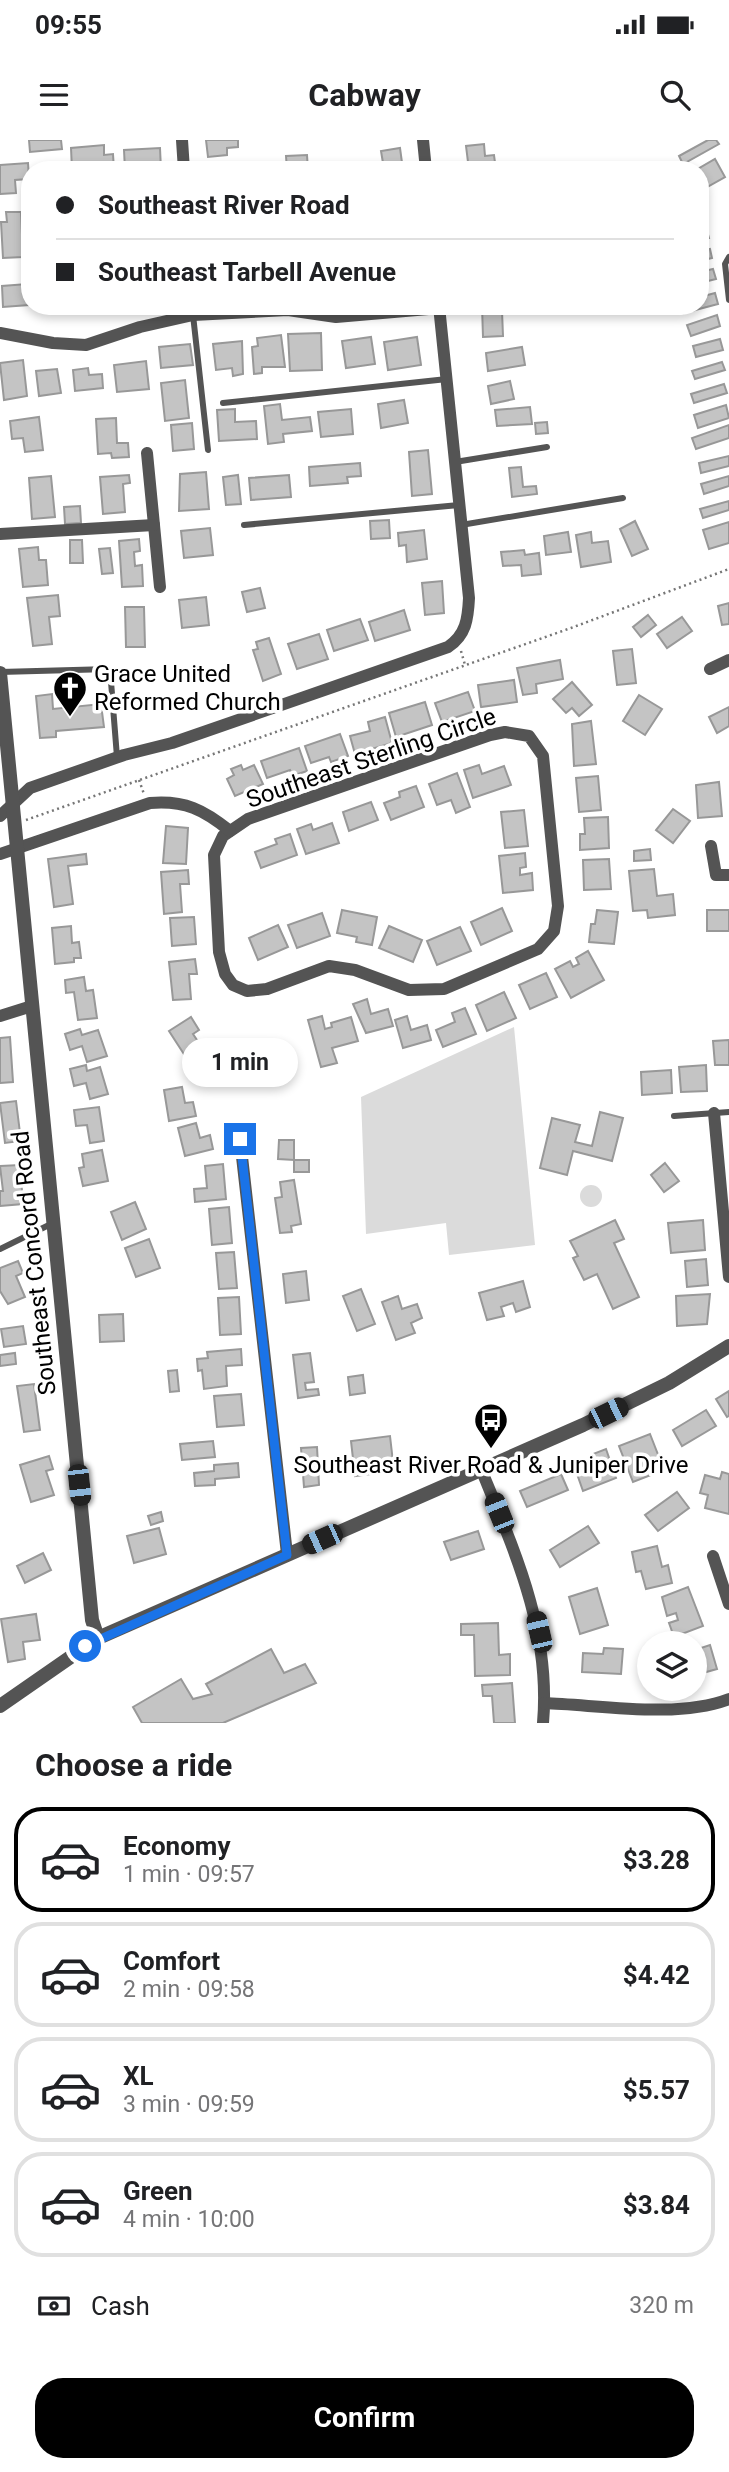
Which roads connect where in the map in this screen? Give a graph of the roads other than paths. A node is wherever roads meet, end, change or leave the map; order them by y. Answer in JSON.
{"nodes":[{"id":1,"x":182,"y":140,"type":"edge"},
{"id":2,"x":423,"y":140,"type":"edge"},
{"id":3,"x":183,"y":161,"type":"edge"},
{"id":4,"x":425,"y":161,"type":"edge"},
{"id":5,"x":729,"y":257,"type":"edge"},
{"id":6,"x":729,"y":300,"type":"edge"},
{"id":7,"x":180,"y":315,"type":"edge"},
{"id":8,"x":193,"y":315,"type":"edge"},
{"id":9,"x":322,"y":315,"type":"edge"},
{"id":10,"x":357,"y":315,"type":"edge"},
{"id":11,"x":441,"y":315,"type":"edge"},
{"id":12,"x":0,"y":333,"type":"edge"},
{"id":13,"x":447,"y":379,"type":"junction"},
{"id":14,"x":223,"y":403,"type":"dead end"},
{"id":15,"x":547,"y":447,"type":"dead end"},
{"id":16,"x":208,"y":450,"type":"dead end"},
{"id":17,"x":147,"y":453,"type":"dead end"},
{"id":18,"x":455,"y":463,"type":"junction"},
{"id":19,"x":622,"y":498,"type":"dead end"},
{"id":20,"x":459,"y":505,"type":"junction"},
{"id":21,"x":154,"y":525,"type":"junction"},
{"id":22,"x":244,"y":525,"type":"dead end"},
{"id":23,"x":461,"y":525,"type":"junction"},
{"id":24,"x":0,"y":534,"type":"edge"},
{"id":25,"x":160,"y":587,"type":"dead end"},
{"id":26,"x":729,"y":660,"type":"edge"},
{"id":27,"x":710,"y":669,"type":"dead end"},
{"id":28,"x":0,"y":673,"type":"edge"},
{"id":29,"x":117,"y":757,"type":"junction"},
{"id":30,"x":12,"y":804,"type":"junction"},
{"id":31,"x":0,"y":816,"type":"edge"},
{"id":32,"x":230,"y":831,"type":"junction"},
{"id":33,"x":711,"y":846,"type":"dead end"},
{"id":34,"x":17,"y":848,"type":"junction"},
{"id":35,"x":0,"y":854,"type":"edge"},
{"id":36,"x":729,"y":875,"type":"edge"},
{"id":37,"x":32,"y":1006,"type":"junction"},
{"id":38,"x":0,"y":1016,"type":"edge"},
{"id":39,"x":729,"y":1112,"type":"edge"},
{"id":40,"x":714,"y":1113,"type":"junction"},
{"id":41,"x":674,"y":1116,"type":"dead end"},
{"id":42,"x":240,"y":1139,"type":"dead end"},
{"id":43,"x":53,"y":1223,"type":"junction"},
{"id":44,"x":0,"y":1248,"type":"edge"},
{"id":45,"x":729,"y":1278,"type":"edge"},
{"id":46,"x":729,"y":1346,"type":"edge"},
{"id":47,"x":481,"y":1469,"type":"junction"},
{"id":48,"x":287,"y":1555,"type":"junction"},
{"id":49,"x":713,"y":1556,"type":"dead end"},
{"id":50,"x":729,"y":1604,"type":"edge"},
{"id":51,"x":98,"y":1638,"type":"junction"},
{"id":52,"x":729,"y":1699,"type":"edge"},
{"id":53,"x":544,"y":1703,"type":"junction"},
{"id":54,"x":0,"y":1706,"type":"edge"},
{"id":55,"x":543,"y":1723,"type":"edge"}],
"edges":[{"from":1,"to":3,"type":"street"},
{"from":2,"to":4,"type":"street"},
{"from":5,"to":6,"type":"lane"},
{"from":7,"to":12,"type":"street"},
{"from":8,"to":16,"type":"lane"},
{"from":9,"to":10,"type":"street"},
{"from":11,"to":13,"type":"street"},
{"from":13,"to":14,"type":"lane"},
{"from":13,"to":18,"type":"street"},
{"from":15,"to":18,"type":"lane"},
{"from":17,"to":21,"type":"street"},
{"from":18,"to":20,"type":"street"},
{"from":19,"to":23,"type":"lane"},
{"from":20,"to":22,"type":"lane"},
{"from":20,"to":23,"type":"street"},
{"from":21,"to":24,"type":"street"},
{"from":21,"to":25,"type":"street"},
{"from":23,"to":29,"type":"street"},
{"from":26,"to":27,"type":"street"},
{"from":28,"to":29,"type":"lane"},
{"from":28,"to":30,"type":"street","name":"Southeast Concord Road"},
{"from":29,"to":30,"type":"street"},
{"from":30,"to":31,"type":"street"},
{"from":30,"to":34,"type":"street","name":"Southeast Concord Road"},
{"from":32,"to":32,"type":"street","name":"Southeast Sterling Circle"},
{"from":32,"to":34,"type":"street","name":"Southeast Sterling Circle"},
{"from":33,"to":36,"type":"street"},
{"from":34,"to":35,"type":"street","name":"Southeast Sterling Circle"},
{"from":34,"to":37,"type":"street","name":"Southeast Concord Road"},
{"from":37,"to":38,"type":"street"},
{"from":37,"to":43,"type":"street","name":"Southeast Concord Road"},
{"from":39,"to":40,"type":"lane"},
{"from":40,"to":41,"type":"lane"},
{"from":40,"to":45,"type":"street"},
{"from":42,"to":48,"type":"street"},
{"from":43,"to":44,"type":"lane"},
{"from":43,"to":51,"type":"street","name":"Southeast Concord Road"},
{"from":46,"to":47,"type":"street"},
{"from":47,"to":48,"type":"street"},
{"from":47,"to":53,"type":"street"},
{"from":48,"to":51,"type":"street"},
{"from":49,"to":50,"type":"street"},
{"from":51,"to":54,"type":"street"},
{"from":52,"to":53,"type":"street"},
{"from":53,"to":55,"type":"street"}]}
